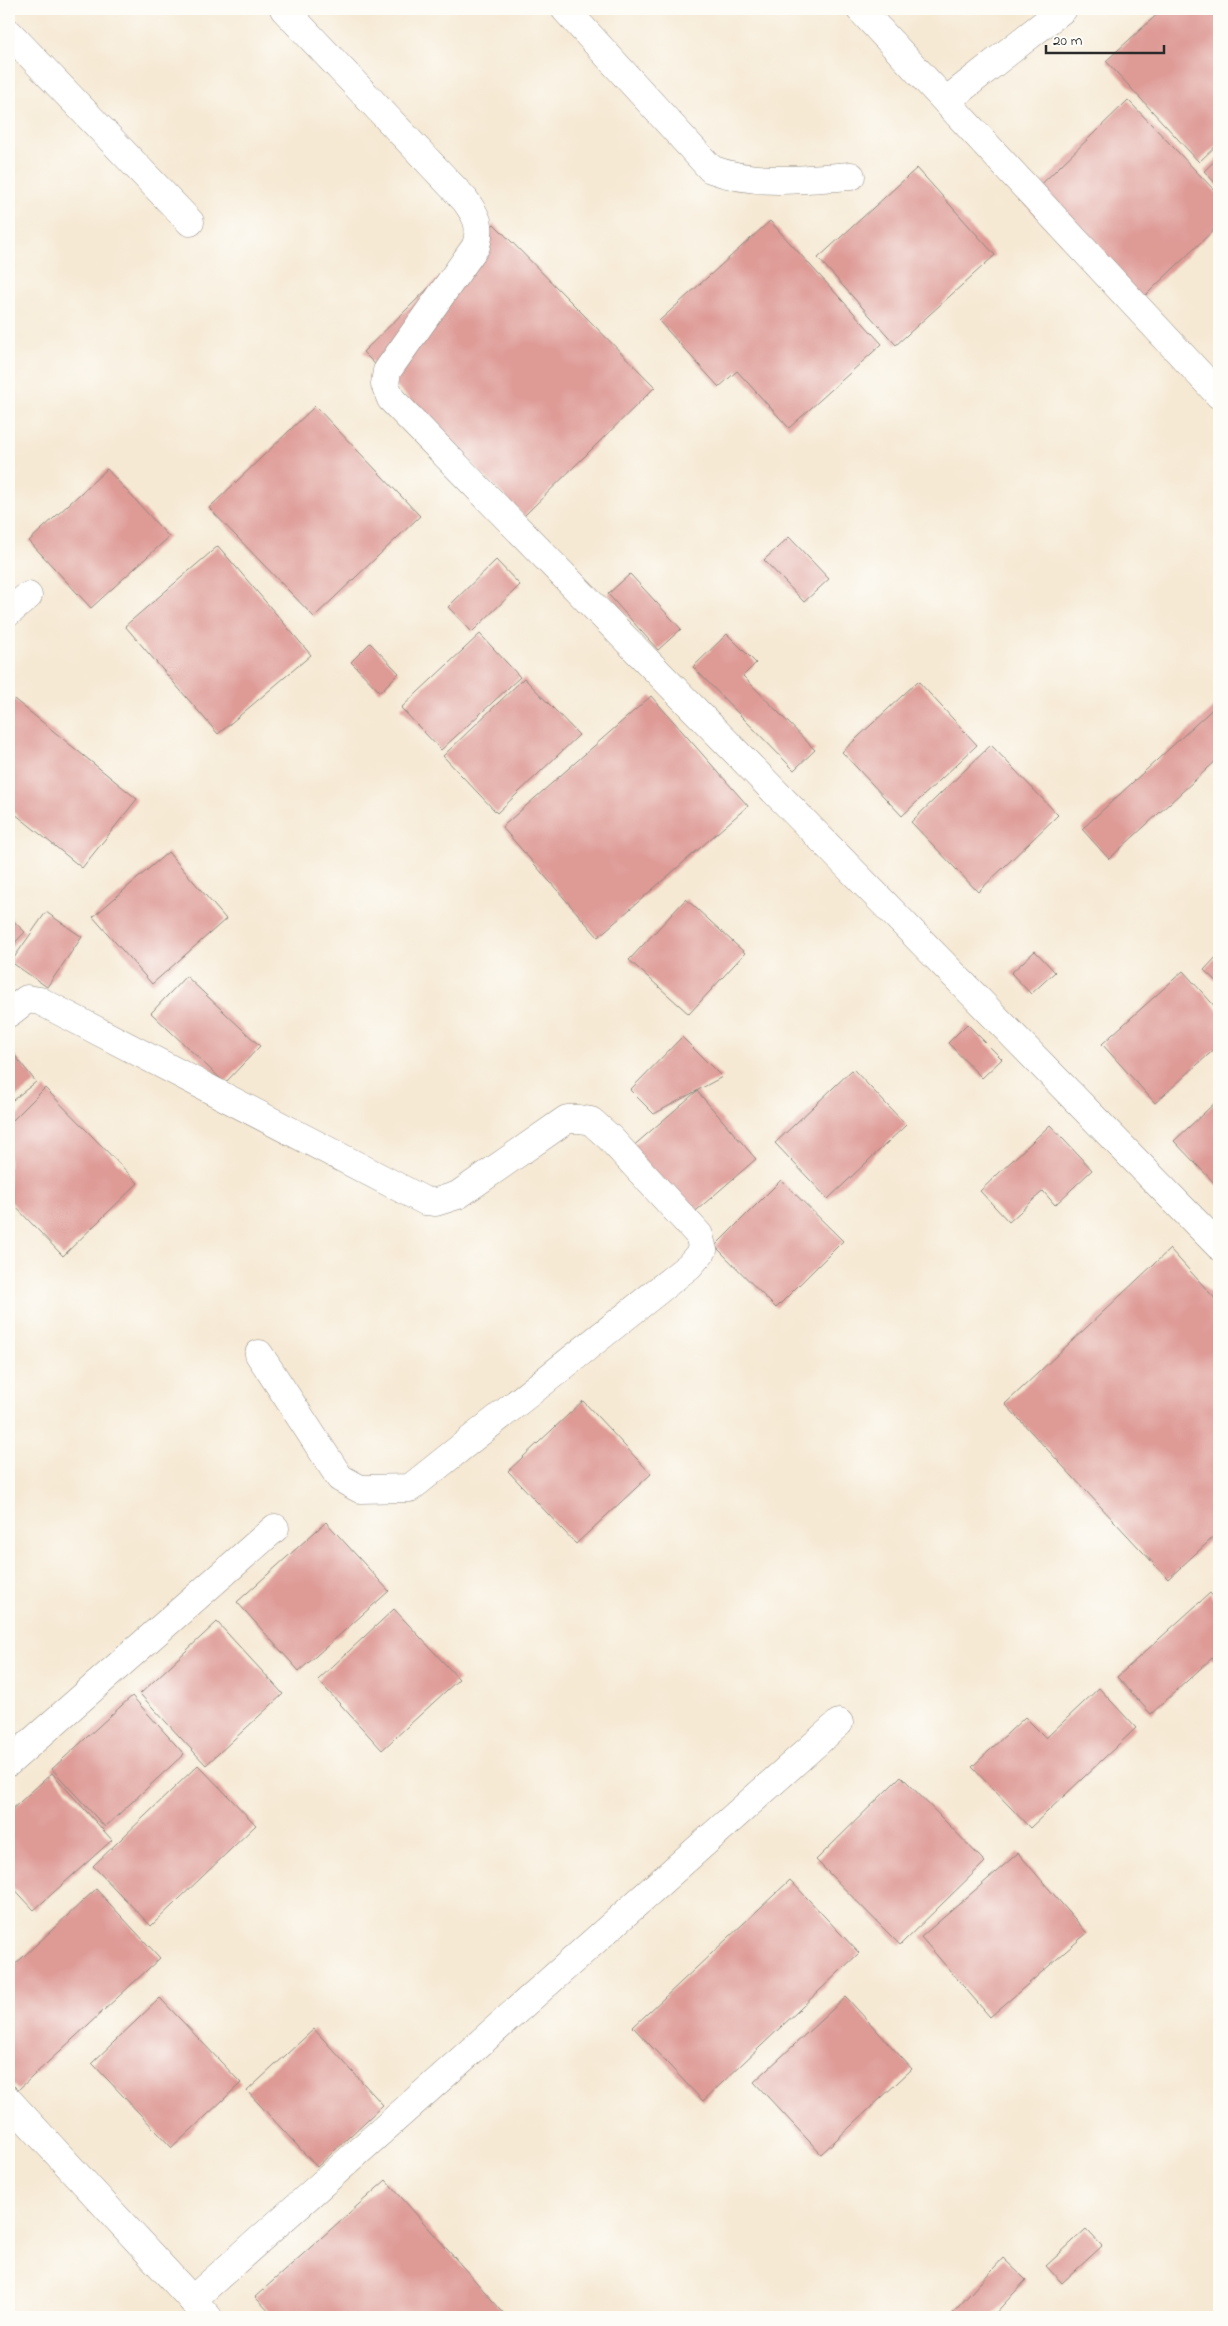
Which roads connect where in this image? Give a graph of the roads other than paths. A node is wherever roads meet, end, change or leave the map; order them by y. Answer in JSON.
{"nodes":[{"id":1,"x":284,"y":9,"type":"edge"},
{"id":2,"x":565,"y":9,"type":"edge"},
{"id":3,"x":860,"y":9,"type":"edge"},
{"id":4,"x":1063,"y":9,"type":"edge"},
{"id":5,"x":9,"y":33,"type":"edge"},
{"id":6,"x":946,"y":101,"type":"junction"},
{"id":7,"x":851,"y":176,"type":"dead end"},
{"id":8,"x":190,"y":222,"type":"dead end"},
{"id":9,"x":1219,"y":396,"type":"edge"},
{"id":10,"x":9,"y":1013,"type":"edge"},
{"id":11,"x":1219,"y":1246,"type":"edge"},
{"id":12,"x":259,"y":1354,"type":"dead end"},
{"id":13,"x":275,"y":1528,"type":"dead end"},
{"id":14,"x":839,"y":1723,"type":"dead end"},
{"id":15,"x":9,"y":1762,"type":"edge"},
{"id":16,"x":9,"y":2101,"type":"edge"},
{"id":17,"x":200,"y":2309,"type":"edge"}],
"edges":[{"from":1,"to":11,"type":"street"},
{"from":2,"to":7,"type":"street"},
{"from":3,"to":6,"type":"street"},
{"from":4,"to":6,"type":"street"},
{"from":5,"to":8,"type":"street"},
{"from":6,"to":9,"type":"street"},
{"from":10,"to":12,"type":"street"},
{"from":13,"to":15,"type":"street"},
{"from":14,"to":17,"type":"street"},
{"from":16,"to":17,"type":"street"}]}
